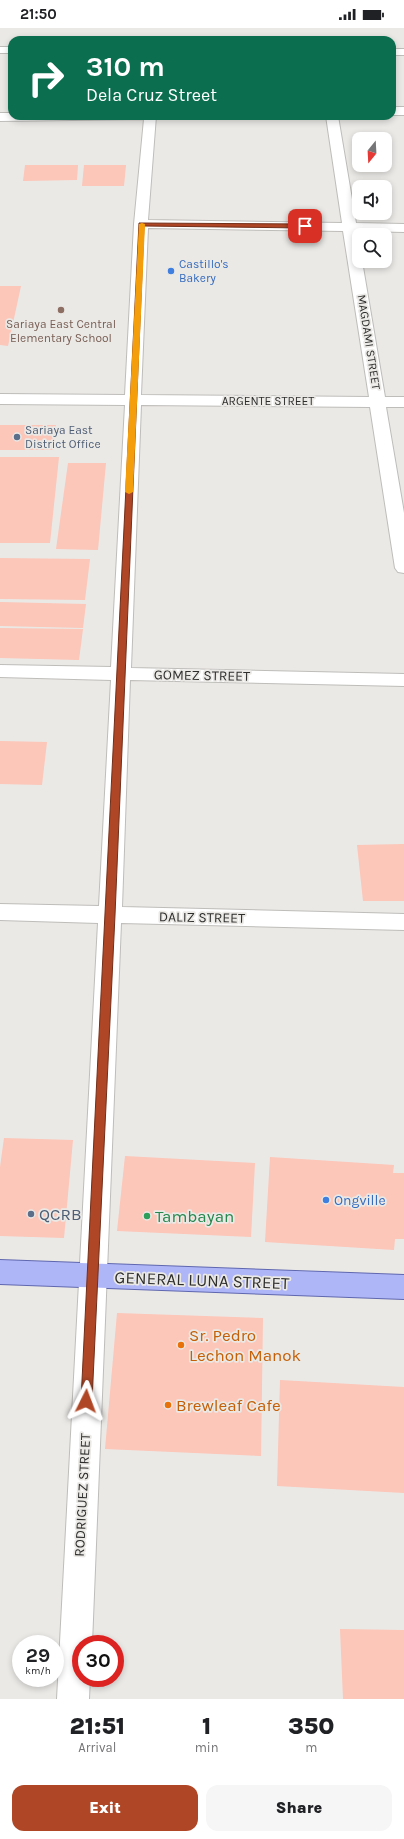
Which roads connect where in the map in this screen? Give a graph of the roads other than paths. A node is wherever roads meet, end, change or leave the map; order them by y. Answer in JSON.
{"nodes":[{"id":1,"x":150,"y":120,"type":"edge"},
{"id":2,"x":333,"y":120,"type":"edge"},
{"id":3,"x":141,"y":224,"type":"junction"},
{"id":4,"x":350,"y":226,"type":"junction"},
{"id":5,"x":404,"y":228,"type":"edge"},
{"id":6,"x":0,"y":399,"type":"edge"},
{"id":7,"x":133,"y":401,"type":"junction"},
{"id":8,"x":378,"y":402,"type":"junction"},
{"id":9,"x":404,"y":402,"type":"edge"},
{"id":10,"x":404,"y":568,"type":"edge"},
{"id":11,"x":0,"y":671,"type":"edge"},
{"id":12,"x":121,"y":673,"type":"junction"},
{"id":13,"x":404,"y":680,"type":"edge"},
{"id":14,"x":0,"y":912,"type":"edge"},
{"id":15,"x":110,"y":915,"type":"junction"},
{"id":16,"x":404,"y":922,"type":"edge"},
{"id":17,"x":0,"y":1272,"type":"edge"},
{"id":18,"x":92,"y":1276,"type":"junction"},
{"id":19,"x":404,"y":1287,"type":"edge"},
{"id":20,"x":73,"y":1699,"type":"edge"}],
"edges":[{"from":1,"to":3,"type":"street","name":"RODRIGUEZ STREET"},
{"from":2,"to":4,"type":"street","name":"MAGDAMI STREET"},
{"from":3,"to":4,"type":"street"},
{"from":3,"to":7,"type":"street","name":"RODRIGUEZ STREET"},
{"from":4,"to":5,"type":"street"},
{"from":4,"to":8,"type":"street","name":"MAGDAMI STREET"},
{"from":6,"to":7,"type":"street","name":"ARGENTE STREET"},
{"from":7,"to":8,"type":"street","name":"ARGENTE STREET"},
{"from":7,"to":12,"type":"street","name":"RODRIGUEZ STREET"},
{"from":8,"to":9,"type":"street","name":"ARGENTE STREET"},
{"from":8,"to":10,"type":"street","name":"MAGDAMI STREET"},
{"from":11,"to":12,"type":"street","name":"GOMEZ STREET"},
{"from":12,"to":13,"type":"street","name":"GOMEZ STREET"},
{"from":12,"to":15,"type":"street","name":"RODRIGUEZ STREET"},
{"from":14,"to":15,"type":"street","name":"DALIZ STREET"},
{"from":15,"to":16,"type":"street","name":"DALIZ STREET"},
{"from":15,"to":18,"type":"street","name":"RODRIGUEZ STREET"},
{"from":17,"to":18,"type":"main road","name":"GENERAL LUNA STREET"},
{"from":18,"to":19,"type":"main road","name":"GENERAL LUNA STREET"},
{"from":18,"to":20,"type":"street","name":"RODRIGUEZ STREET"}]}
